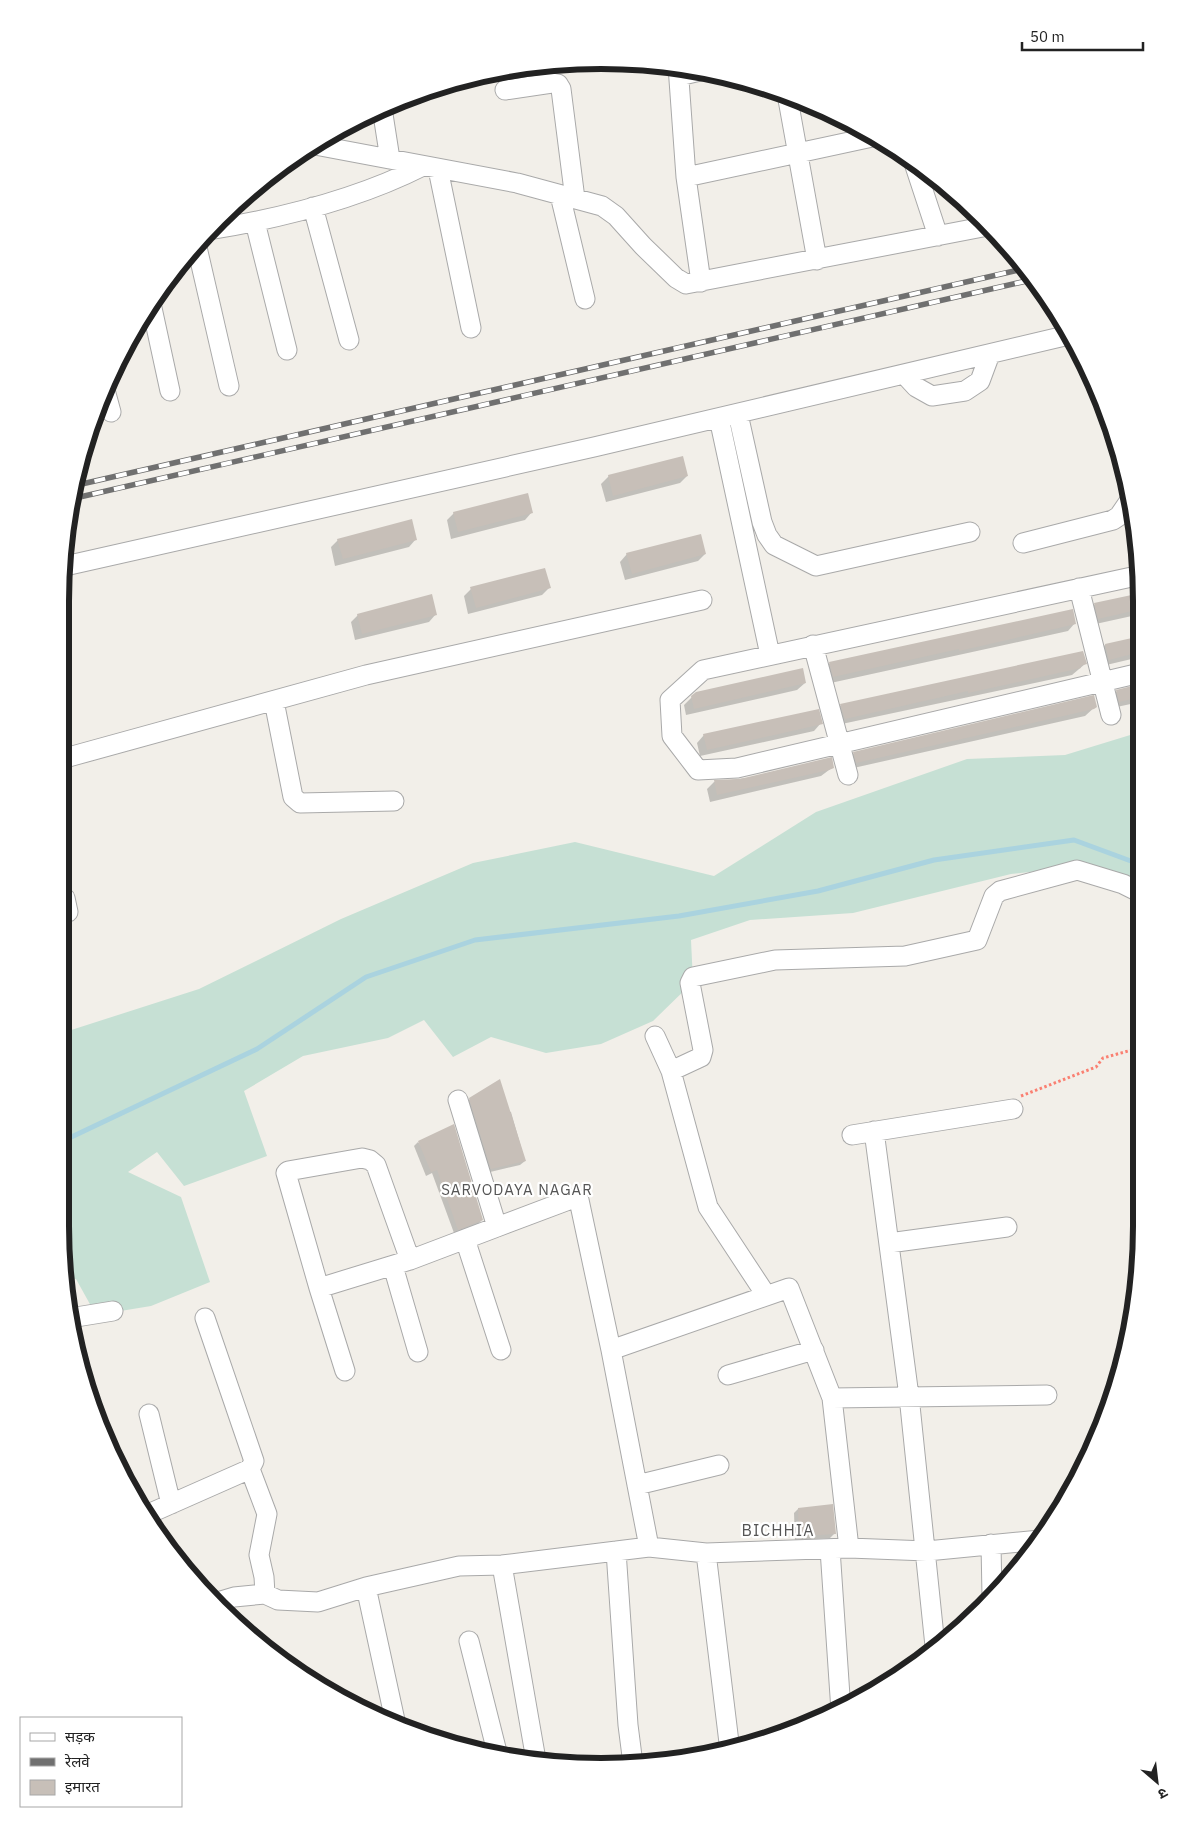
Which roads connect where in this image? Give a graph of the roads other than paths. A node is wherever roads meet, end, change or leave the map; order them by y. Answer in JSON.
{"nodes":[{"id":1,"x":679,"y":75,"type":"edge"},
{"id":2,"x":505,"y":90,"type":"dead end"},
{"id":3,"x":788,"y":103,"type":"edge"},
{"id":4,"x":383,"y":116,"type":"edge"},
{"id":5,"x":864,"y":139,"type":"edge"},
{"id":6,"x":324,"y":147,"type":"edge"},
{"id":7,"x":796,"y":153,"type":"junction"},
{"id":8,"x":390,"y":160,"type":"junction"},
{"id":9,"x":430,"y":168,"type":"junction"},
{"id":10,"x":917,"y":173,"type":"edge"},
{"id":11,"x":686,"y":177,"type":"junction"},
{"id":12,"x":567,"y":197,"type":"junction"},
{"id":13,"x":313,"y":208,"type":"junction"},
{"id":14,"x":255,"y":222,"type":"junction"},
{"id":15,"x":222,"y":228,"type":"edge"},
{"id":16,"x":980,"y":228,"type":"edge"},
{"id":17,"x":938,"y":236,"type":"junction"},
{"id":18,"x":198,"y":253,"type":"edge"},
{"id":19,"x":817,"y":260,"type":"junction"},
{"id":20,"x":701,"y":282,"type":"junction"},
{"id":21,"x":585,"y":298,"type":"dead end"},
{"id":22,"x":153,"y":313,"type":"edge"},
{"id":23,"x":471,"y":328,"type":"dead end"},
{"id":24,"x":1063,"y":336,"type":"edge"},
{"id":25,"x":349,"y":340,"type":"dead end"},
{"id":26,"x":287,"y":350,"type":"dead end"},
{"id":27,"x":990,"y":354,"type":"junction"},
{"id":28,"x":904,"y":374,"type":"junction"},
{"id":29,"x":229,"y":386,"type":"dead end"},
{"id":30,"x":170,"y":391,"type":"dead end"},
{"id":31,"x":108,"y":400,"type":"edge"},
{"id":32,"x":111,"y":412,"type":"dead end"},
{"id":33,"x":738,"y":414,"type":"junction"},
{"id":34,"x":719,"y":418,"type":"junction"},
{"id":35,"x":1125,"y":508,"type":"edge"},
{"id":36,"x":970,"y":532,"type":"dead end"},
{"id":37,"x":1023,"y":543,"type":"dead end"},
{"id":38,"x":70,"y":565,"type":"edge"},
{"id":39,"x":1132,"y":577,"type":"edge"},
{"id":40,"x":1079,"y":588,"type":"junction"},
{"id":41,"x":702,"y":600,"type":"dead end"},
{"id":42,"x":813,"y":645,"type":"junction"},
{"id":43,"x":770,"y":655,"type":"junction"},
{"id":44,"x":1133,"y":675,"type":"edge"},
{"id":45,"x":1103,"y":682,"type":"junction"},
{"id":46,"x":274,"y":701,"type":"junction"},
{"id":47,"x":1111,"y":715,"type":"dead end"},
{"id":48,"x":840,"y":744,"type":"junction"},
{"id":49,"x":69,"y":757,"type":"edge"},
{"id":50,"x":848,"y":774,"type":"dead end"},
{"id":51,"x":394,"y":802,"type":"dead end"},
{"id":52,"x":1133,"y":889,"type":"edge"},
{"id":53,"x":655,"y":1036,"type":"dead end"},
{"id":54,"x":671,"y":1070,"type":"junction"},
{"id":55,"x":458,"y":1100,"type":"dead end"},
{"id":56,"x":1013,"y":1109,"type":"road end"},
{"id":57,"x":874,"y":1131,"type":"junction"},
{"id":58,"x":852,"y":1136,"type":"dead end"},
{"id":59,"x":497,"y":1227,"type":"junction"},
{"id":60,"x":1007,"y":1227,"type":"dead end"},
{"id":61,"x":465,"y":1239,"type":"junction"},
{"id":62,"x":889,"y":1243,"type":"junction"},
{"id":63,"x":402,"y":1263,"type":"junction"},
{"id":64,"x":319,"y":1288,"type":"junction"},
{"id":65,"x":766,"y":1295,"type":"junction"},
{"id":66,"x":113,"y":1311,"type":"dead end"},
{"id":67,"x":77,"y":1317,"type":"edge"},
{"id":68,"x":205,"y":1318,"type":"dead end"},
{"id":69,"x":502,"y":1350,"type":"dead end"},
{"id":70,"x":611,"y":1350,"type":"junction"},
{"id":71,"x":814,"y":1350,"type":"junction"},
{"id":72,"x":418,"y":1352,"type":"dead end"},
{"id":73,"x":345,"y":1371,"type":"dead end"},
{"id":74,"x":728,"y":1375,"type":"dead end"},
{"id":75,"x":1047,"y":1395,"type":"dead end"},
{"id":76,"x":909,"y":1396,"type":"junction"},
{"id":77,"x":832,"y":1398,"type":"junction"},
{"id":78,"x":150,"y":1414,"type":"dead end"},
{"id":79,"x":719,"y":1465,"type":"dead end"},
{"id":80,"x":250,"y":1469,"type":"junction"},
{"id":81,"x":637,"y":1485,"type":"junction"},
{"id":82,"x":170,"y":1504,"type":"junction"},
{"id":83,"x":152,"y":1512,"type":"edge"},
{"id":84,"x":1030,"y":1541,"type":"edge"},
{"id":85,"x":991,"y":1544,"type":"junction"},
{"id":86,"x":649,"y":1547,"type":"junction"},
{"id":87,"x":849,"y":1548,"type":"junction"},
{"id":88,"x":830,"y":1549,"type":"junction"},
{"id":89,"x":616,"y":1551,"type":"junction"},
{"id":90,"x":927,"y":1551,"type":"junction"},
{"id":91,"x":706,"y":1552,"type":"junction"},
{"id":92,"x":502,"y":1565,"type":"junction"},
{"id":93,"x":366,"y":1587,"type":"junction"},
{"id":94,"x":992,"y":1587,"type":"edge"},
{"id":95,"x":265,"y":1594,"type":"junction"},
{"id":96,"x":223,"y":1600,"type":"edge"},
{"id":97,"x":935,"y":1640,"type":"edge"},
{"id":98,"x":469,"y":1641,"type":"dead end"},
{"id":99,"x":840,"y":1701,"type":"edge"},
{"id":100,"x":394,"y":1717,"type":"edge"},
{"id":101,"x":729,"y":1742,"type":"edge"},
{"id":102,"x":496,"y":1748,"type":"edge"},
{"id":103,"x":535,"y":1754,"type":"edge"},
{"id":104,"x":632,"y":1757,"type":"edge"}],
"edges":[{"from":1,"to":11,"type":"street"},
{"from":2,"to":12,"type":"street"},
{"from":3,"to":7,"type":"street"},
{"from":4,"to":8,"type":"street"},
{"from":5,"to":7,"type":"street"},
{"from":6,"to":8,"type":"street"},
{"from":7,"to":11,"type":"street"},
{"from":7,"to":19,"type":"street"},
{"from":8,"to":9,"type":"street"},
{"from":9,"to":12,"type":"street"},
{"from":9,"to":13,"type":"street"},
{"from":9,"to":23,"type":"street"},
{"from":10,"to":17,"type":"street"},
{"from":11,"to":20,"type":"street"},
{"from":12,"to":20,"type":"street"},
{"from":12,"to":21,"type":"street"},
{"from":13,"to":14,"type":"street"},
{"from":13,"to":25,"type":"street"},
{"from":14,"to":15,"type":"street"},
{"from":14,"to":26,"type":"street"},
{"from":16,"to":17,"type":"street"},
{"from":17,"to":19,"type":"street"},
{"from":18,"to":29,"type":"street"},
{"from":19,"to":20,"type":"street"},
{"from":22,"to":30,"type":"street"},
{"from":24,"to":27,"type":"street"},
{"from":27,"to":28,"type":"street"},
{"from":27,"to":28,"type":"street"},
{"from":28,"to":33,"type":"street"},
{"from":31,"to":32,"type":"street"},
{"from":33,"to":34,"type":"street"},
{"from":33,"to":36,"type":"street"},
{"from":34,"to":38,"type":"street"},
{"from":34,"to":43,"type":"street"},
{"from":35,"to":37,"type":"street"},
{"from":39,"to":40,"type":"street"},
{"from":40,"to":42,"type":"street"},
{"from":40,"to":45,"type":"street"},
{"from":41,"to":46,"type":"street"},
{"from":42,"to":43,"type":"street"},
{"from":42,"to":48,"type":"street"},
{"from":43,"to":48,"type":"street"},
{"from":44,"to":45,"type":"street"},
{"from":45,"to":47,"type":"street"},
{"from":45,"to":48,"type":"street"},
{"from":46,"to":49,"type":"street"},
{"from":46,"to":51,"type":"street"},
{"from":48,"to":50,"type":"street"},
{"from":52,"to":54,"type":"street"},
{"from":53,"to":54,"type":"street"},
{"from":54,"to":65,"type":"street"},
{"from":55,"to":59,"type":"street"},
{"from":56,"to":57,"type":"street"},
{"from":57,"to":58,"type":"street"},
{"from":57,"to":62,"type":"street"},
{"from":59,"to":61,"type":"street"},
{"from":59,"to":70,"type":"street"},
{"from":60,"to":62,"type":"street"},
{"from":61,"to":63,"type":"street"},
{"from":61,"to":69,"type":"street"},
{"from":62,"to":76,"type":"street"},
{"from":63,"to":64,"type":"street"},
{"from":63,"to":64,"type":"street"},
{"from":63,"to":72,"type":"street"},
{"from":64,"to":73,"type":"street"},
{"from":65,"to":70,"type":"street"},
{"from":65,"to":71,"type":"street"},
{"from":66,"to":67,"type":"street"},
{"from":68,"to":80,"type":"street"},
{"from":70,"to":81,"type":"street"},
{"from":71,"to":74,"type":"street"},
{"from":71,"to":77,"type":"street"},
{"from":75,"to":76,"type":"street"},
{"from":76,"to":77,"type":"street"},
{"from":76,"to":90,"type":"street"},
{"from":77,"to":87,"type":"street"},
{"from":78,"to":82,"type":"street"},
{"from":79,"to":81,"type":"street"},
{"from":80,"to":82,"type":"street"},
{"from":80,"to":95,"type":"street"},
{"from":81,"to":86,"type":"street"},
{"from":82,"to":83,"type":"street"},
{"from":84,"to":85,"type":"street"},
{"from":85,"to":90,"type":"street"},
{"from":85,"to":94,"type":"street"},
{"from":86,"to":89,"type":"street"},
{"from":86,"to":91,"type":"street"},
{"from":87,"to":88,"type":"street"},
{"from":87,"to":90,"type":"street"},
{"from":88,"to":91,"type":"street"},
{"from":88,"to":99,"type":"street"},
{"from":89,"to":92,"type":"street"},
{"from":89,"to":104,"type":"street"},
{"from":90,"to":97,"type":"street"},
{"from":91,"to":101,"type":"street"},
{"from":92,"to":93,"type":"street"},
{"from":92,"to":103,"type":"street"},
{"from":93,"to":95,"type":"street"},
{"from":93,"to":100,"type":"street"},
{"from":95,"to":96,"type":"street"},
{"from":98,"to":102,"type":"street"}]}
